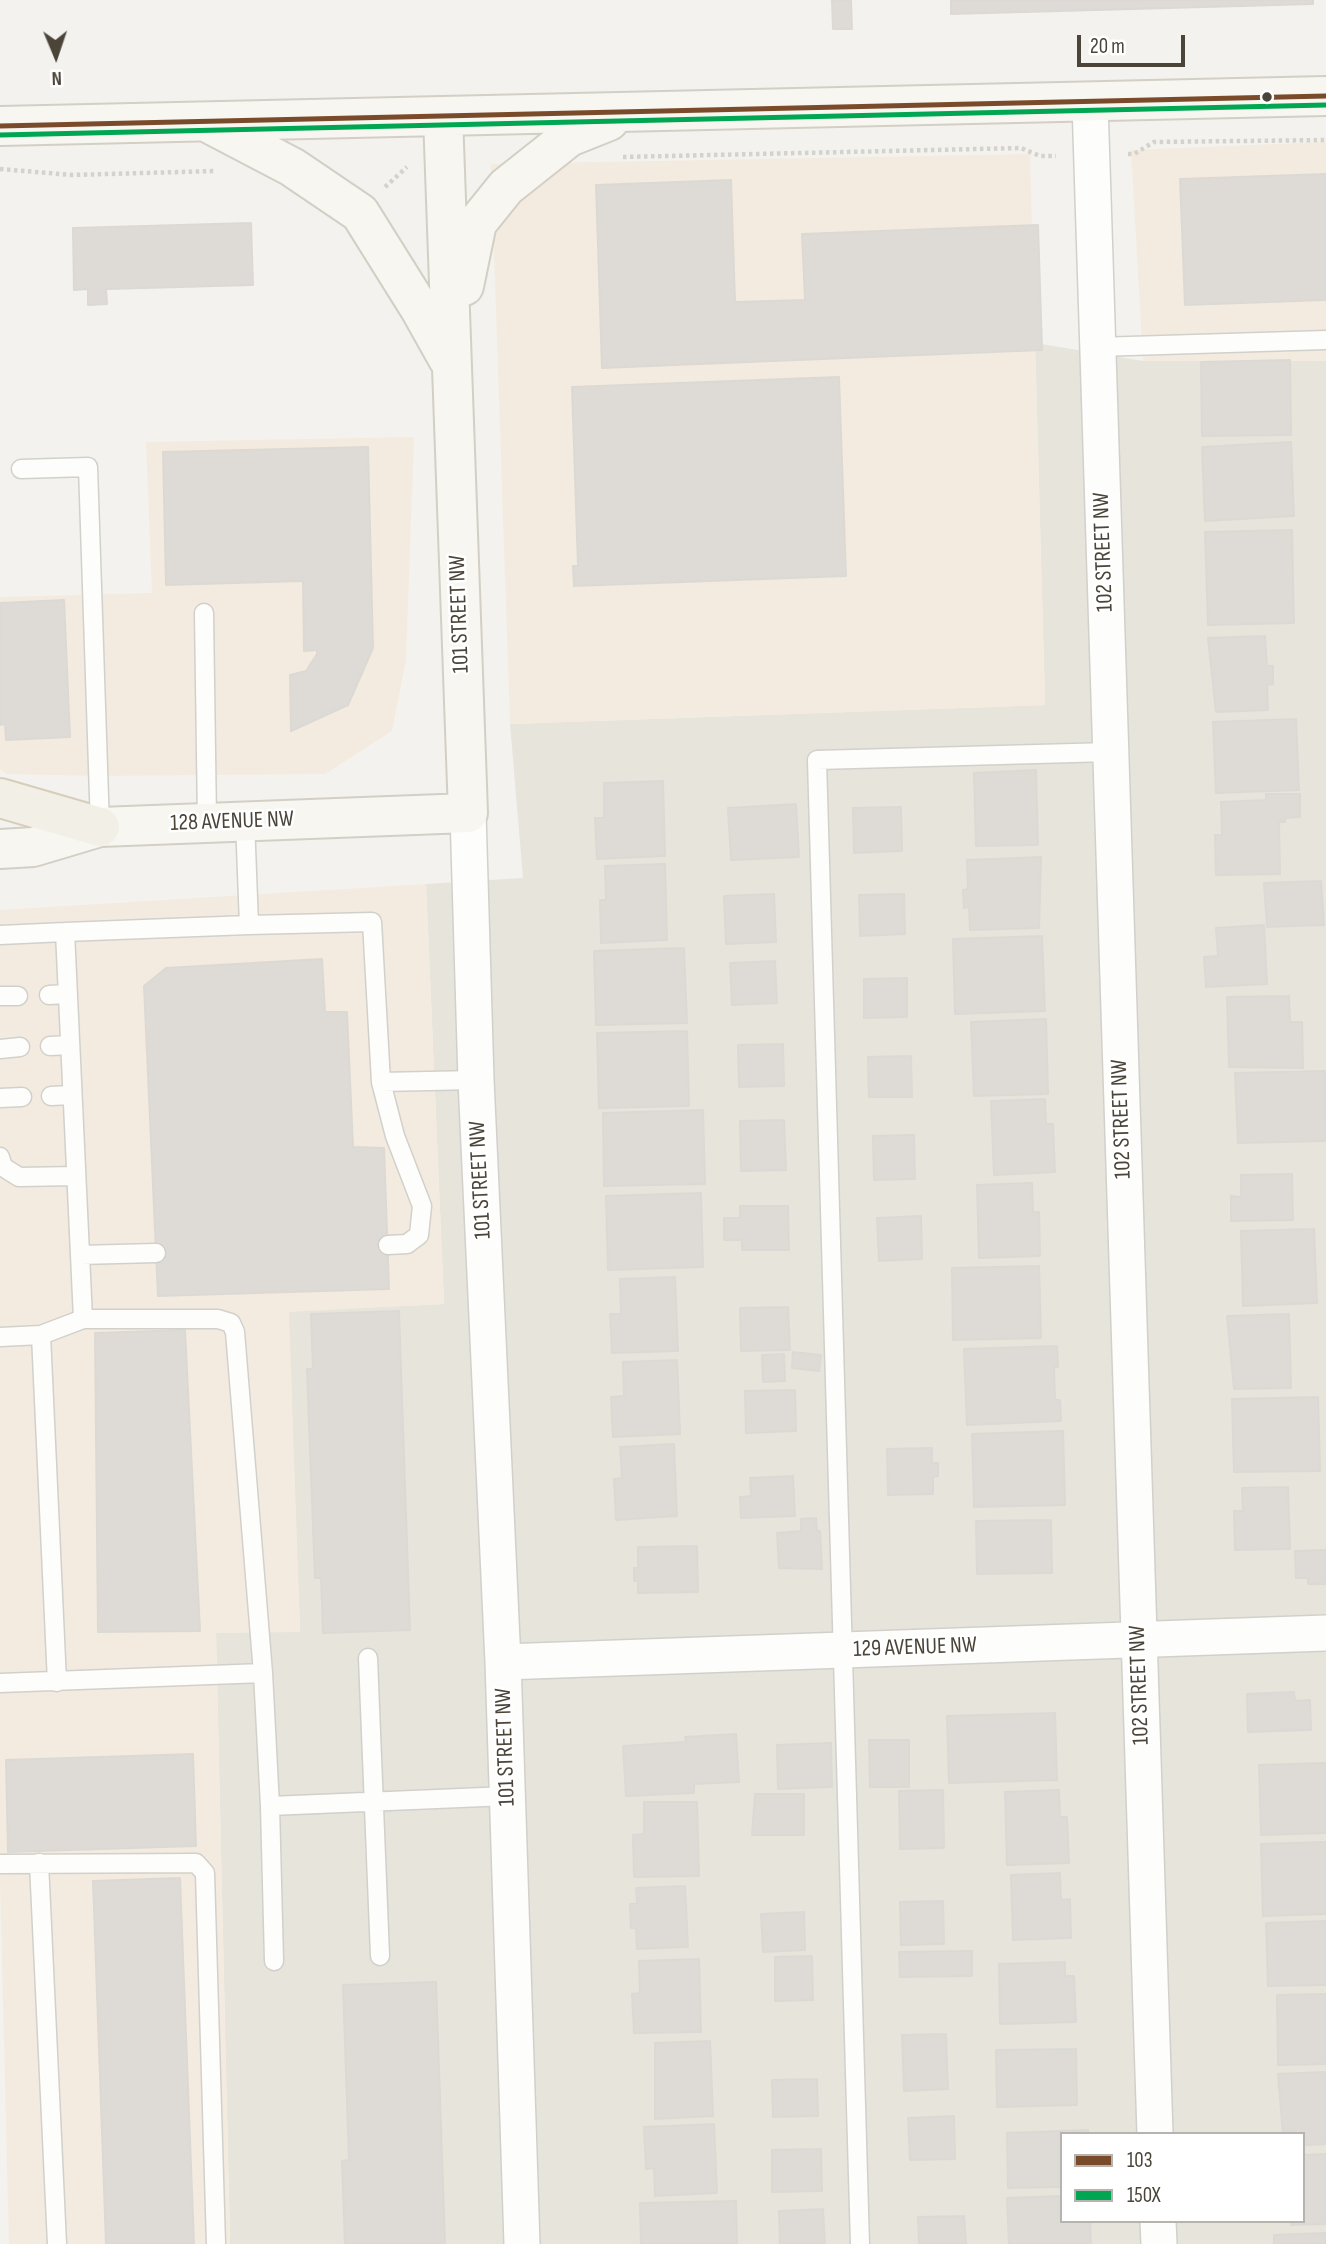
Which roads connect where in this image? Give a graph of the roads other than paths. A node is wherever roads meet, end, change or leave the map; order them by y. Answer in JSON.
{"nodes":[{"id":1,"x":1326,"y":96,"type":"edge"},
{"id":2,"x":1090,"y":103,"type":"junction"},
{"id":3,"x":629,"y":114,"type":"junction"},
{"id":4,"x":443,"y":116,"type":"junction"},
{"id":5,"x":203,"y":121,"type":"junction"},
{"id":6,"x":0,"y":126,"type":"edge"},
{"id":7,"x":1326,"y":340,"type":"edge"},
{"id":8,"x":1097,"y":347,"type":"junction"},
{"id":9,"x":451,"y":364,"type":"junction"},
{"id":10,"x":21,"y":468,"type":"dead end"},
{"id":11,"x":204,"y":613,"type":"dead end"},
{"id":12,"x":1110,"y":752,"type":"junction"},
{"id":13,"x":0,"y":798,"type":"edge"},
{"id":14,"x":468,"y":813,"type":"junction"},
{"id":15,"x":245,"y":821,"type":"junction"},
{"id":16,"x":207,"y":822,"type":"junction"},
{"id":17,"x":100,"y":827,"type":"junction"},
{"id":18,"x":0,"y":849,"type":"edge"},
{"id":19,"x":249,"y":925,"type":"junction"},
{"id":20,"x":65,"y":932,"type":"junction"},
{"id":21,"x":0,"y":935,"type":"edge"},
{"id":22,"x":49,"y":995,"type":"dead end"},
{"id":23,"x":68,"y":995,"type":"junction"},
{"id":24,"x":0,"y":996,"type":"edge"},
{"id":25,"x":18,"y":996,"type":"dead end"},
{"id":26,"x":70,"y":1045,"type":"junction"},
{"id":27,"x":50,"y":1046,"type":"dead end"},
{"id":28,"x":20,"y":1047,"type":"dead end"},
{"id":29,"x":0,"y":1049,"type":"edge"},
{"id":30,"x":476,"y":1080,"type":"junction"},
{"id":31,"x":381,"y":1082,"type":"junction"},
{"id":32,"x":72,"y":1095,"type":"junction"},
{"id":33,"x":51,"y":1096,"type":"dead end"},
{"id":34,"x":22,"y":1097,"type":"dead end"},
{"id":35,"x":0,"y":1098,"type":"edge"},
{"id":36,"x":0,"y":1157,"type":"edge"},
{"id":37,"x":76,"y":1176,"type":"junction"},
{"id":38,"x":388,"y":1245,"type":"dead end"},
{"id":39,"x":156,"y":1253,"type":"dead end"},
{"id":40,"x":80,"y":1255,"type":"junction"},
{"id":41,"x":83,"y":1319,"type":"junction"},
{"id":42,"x":41,"y":1335,"type":"junction"},
{"id":43,"x":0,"y":1337,"type":"edge"},
{"id":44,"x":1326,"y":1633,"type":"edge"},
{"id":45,"x":1139,"y":1640,"type":"junction"},
{"id":46,"x":844,"y":1651,"type":"junction"},
{"id":47,"x":368,"y":1658,"type":"dead end"},
{"id":48,"x":503,"y":1662,"type":"junction"},
{"id":49,"x":263,"y":1673,"type":"junction"},
{"id":50,"x":57,"y":1682,"type":"junction"},
{"id":51,"x":0,"y":1684,"type":"edge"},
{"id":52,"x":508,"y":1796,"type":"junction"},
{"id":53,"x":373,"y":1802,"type":"junction"},
{"id":54,"x":270,"y":1807,"type":"junction"},
{"id":55,"x":39,"y":1863,"type":"junction"},
{"id":56,"x":0,"y":1864,"type":"edge"},
{"id":57,"x":380,"y":1956,"type":"dead end"},
{"id":58,"x":274,"y":1961,"type":"dead end"},
{"id":59,"x":1156,"y":2132,"type":"edge"},
{"id":60,"x":1158,"y":2223,"type":"edge"},
{"id":61,"x":57,"y":2244,"type":"edge"},
{"id":62,"x":216,"y":2244,"type":"edge"},
{"id":63,"x":522,"y":2244,"type":"edge"},
{"id":64,"x":860,"y":2244,"type":"edge"},
{"id":65,"x":1159,"y":2244,"type":"edge"}],
"edges":[{"from":1,"to":2,"type":"main road"},
{"from":2,"to":3,"type":"main road"},
{"from":2,"to":8,"type":"street","name":"102 STREET NW"},
{"from":3,"to":4,"type":"main road"},
{"from":3,"to":9,"type":"main road"},
{"from":4,"to":5,"type":"main road"},
{"from":4,"to":9,"type":"main road","name":"101 STREET NW"},
{"from":5,"to":6,"type":"main road"},
{"from":5,"to":9,"type":"main road"},
{"from":7,"to":8,"type":"lane"},
{"from":8,"to":12,"type":"street","name":"102 STREET NW"},
{"from":9,"to":14,"type":"main road","name":"101 STREET NW"},
{"from":10,"to":17,"type":"lane"},
{"from":11,"to":16,"type":"lane"},
{"from":12,"to":45,"type":"street","name":"102 STREET NW"},
{"from":12,"to":46,"type":"lane"},
{"from":13,"to":17,"type":"main road"},
{"from":14,"to":15,"type":"main road","name":"128 AVENUE NW"},
{"from":14,"to":30,"type":"street","name":"101 STREET NW"},
{"from":15,"to":16,"type":"main road","name":"128 AVENUE NW"},
{"from":15,"to":19,"type":"lane"},
{"from":16,"to":17,"type":"main road","name":"128 AVENUE NW"},
{"from":17,"to":18,"type":"main road","name":"128 AVENUE NW"},
{"from":19,"to":20,"type":"lane"},
{"from":19,"to":31,"type":"lane"},
{"from":20,"to":21,"type":"lane"},
{"from":20,"to":23,"type":"lane"},
{"from":22,"to":23,"type":"lane"},
{"from":23,"to":26,"type":"lane"},
{"from":24,"to":25,"type":"lane"},
{"from":26,"to":27,"type":"lane"},
{"from":26,"to":32,"type":"lane"},
{"from":28,"to":29,"type":"lane"},
{"from":30,"to":31,"type":"lane"},
{"from":30,"to":48,"type":"street","name":"101 STREET NW"},
{"from":31,"to":38,"type":"lane"},
{"from":32,"to":33,"type":"lane"},
{"from":32,"to":37,"type":"lane"},
{"from":34,"to":35,"type":"lane"},
{"from":36,"to":37,"type":"lane"},
{"from":37,"to":40,"type":"lane"},
{"from":39,"to":40,"type":"lane"},
{"from":40,"to":41,"type":"lane"},
{"from":41,"to":42,"type":"lane"},
{"from":41,"to":49,"type":"lane"},
{"from":42,"to":43,"type":"lane"},
{"from":42,"to":50,"type":"lane"},
{"from":44,"to":45,"type":"street","name":"129 AVENUE NW"},
{"from":45,"to":46,"type":"street","name":"129 AVENUE NW"},
{"from":45,"to":59,"type":"street","name":"102 STREET NW"},
{"from":46,"to":48,"type":"street","name":"129 AVENUE NW"},
{"from":46,"to":64,"type":"lane"},
{"from":47,"to":53,"type":"lane"},
{"from":48,"to":52,"type":"street","name":"101 STREET NW"},
{"from":49,"to":50,"type":"lane"},
{"from":49,"to":54,"type":"lane"},
{"from":50,"to":51,"type":"lane"},
{"from":52,"to":53,"type":"lane"},
{"from":52,"to":63,"type":"street","name":"101 STREET NW"},
{"from":53,"to":54,"type":"lane"},
{"from":53,"to":57,"type":"lane"},
{"from":54,"to":58,"type":"lane"},
{"from":55,"to":56,"type":"lane"},
{"from":55,"to":61,"type":"lane"},
{"from":55,"to":62,"type":"lane"},
{"from":60,"to":65,"type":"street"}]}
